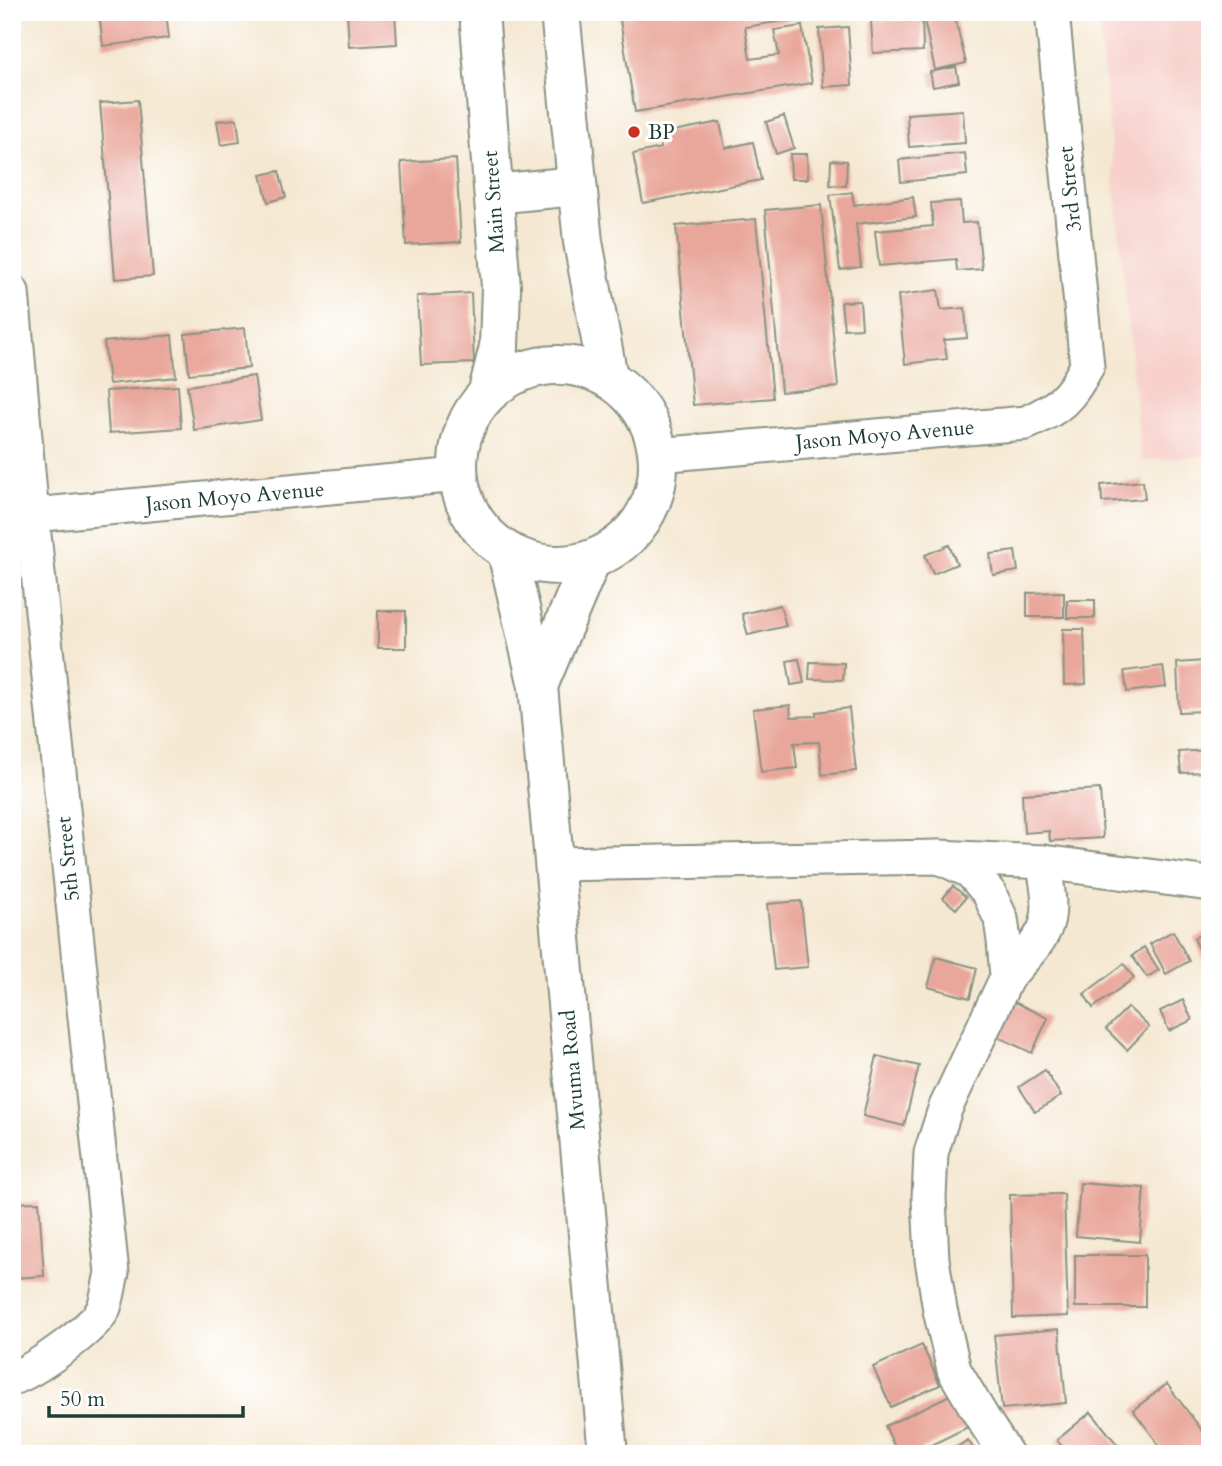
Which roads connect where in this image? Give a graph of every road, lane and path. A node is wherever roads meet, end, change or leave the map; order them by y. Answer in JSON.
{"nodes":[{"id":1,"x":479,"y":12,"type":"edge"},
{"id":2,"x":560,"y":12,"type":"edge"},
{"id":3,"x":1052,"y":12,"type":"edge"},
{"id":4,"x":576,"y":186,"type":"junction"},
{"id":5,"x":494,"y":194,"type":"junction"},
{"id":6,"x":12,"y":292,"type":"edge"},
{"id":7,"x":1087,"y":366,"type":"joint"},
{"id":8,"x":608,"y":377,"type":"junction"},
{"id":9,"x":488,"y":391,"type":"junction"},
{"id":10,"x":658,"y":455,"type":"junction"},
{"id":11,"x":458,"y":475,"type":"junction"},
{"id":12,"x":22,"y":516,"type":"edge"},
{"id":13,"x":507,"y":552,"type":"junction"},
{"id":14,"x":591,"y":560,"type":"junction"},
{"id":15,"x":538,"y":686,"type":"junction"},
{"id":16,"x":939,"y":857,"type":"junction"},
{"id":17,"x":1043,"y":862,"type":"junction"},
{"id":18,"x":554,"y":864,"type":"junction"},
{"id":19,"x":1210,"y":884,"type":"edge"},
{"id":20,"x":1007,"y":977,"type":"junction"},
{"id":21,"x":12,"y":1378,"type":"edge"},
{"id":22,"x":608,"y":1454,"type":"edge"},
{"id":23,"x":1006,"y":1454,"type":"edge"}],
"edges":[{"from":1,"to":5,"type":"highway","name":"Main Street"},
{"from":2,"to":4,"type":"highway"},
{"from":3,"to":7,"type":"street","name":"3rd Street"},
{"from":4,"to":5,"type":"highway"},
{"from":4,"to":8,"type":"highway"},
{"from":5,"to":9,"type":"highway","name":"Main Street"},
{"from":6,"to":12,"type":"street","name":"5th Street"},
{"from":7,"to":10,"type":"street","name":"Jason Moyo Avenue"},
{"from":8,"to":9,"type":"highway","name":"Main Street"},
{"from":8,"to":10,"type":"highway","name":"Main Street"},
{"from":9,"to":11,"type":"highway","name":"Main Street"},
{"from":10,"to":14,"type":"highway","name":"Main Street"},
{"from":11,"to":12,"type":"street","name":"Jason Moyo Avenue"},
{"from":11,"to":13,"type":"highway","name":"Main Street"},
{"from":12,"to":21,"type":"street","name":"5th Street"},
{"from":13,"to":14,"type":"highway","name":"Main Street"},
{"from":13,"to":15,"type":"highway","name":"Mvuma Road"},
{"from":14,"to":15,"type":"highway","name":"Mvuma Road"},
{"from":15,"to":18,"type":"highway","name":"Mvuma Road"},
{"from":16,"to":17,"type":"street"},
{"from":16,"to":18,"type":"street"},
{"from":16,"to":20,"type":"street"},
{"from":17,"to":19,"type":"street"},
{"from":17,"to":20,"type":"street"},
{"from":18,"to":22,"type":"highway","name":"Mvuma Road"},
{"from":20,"to":23,"type":"street"}]}
